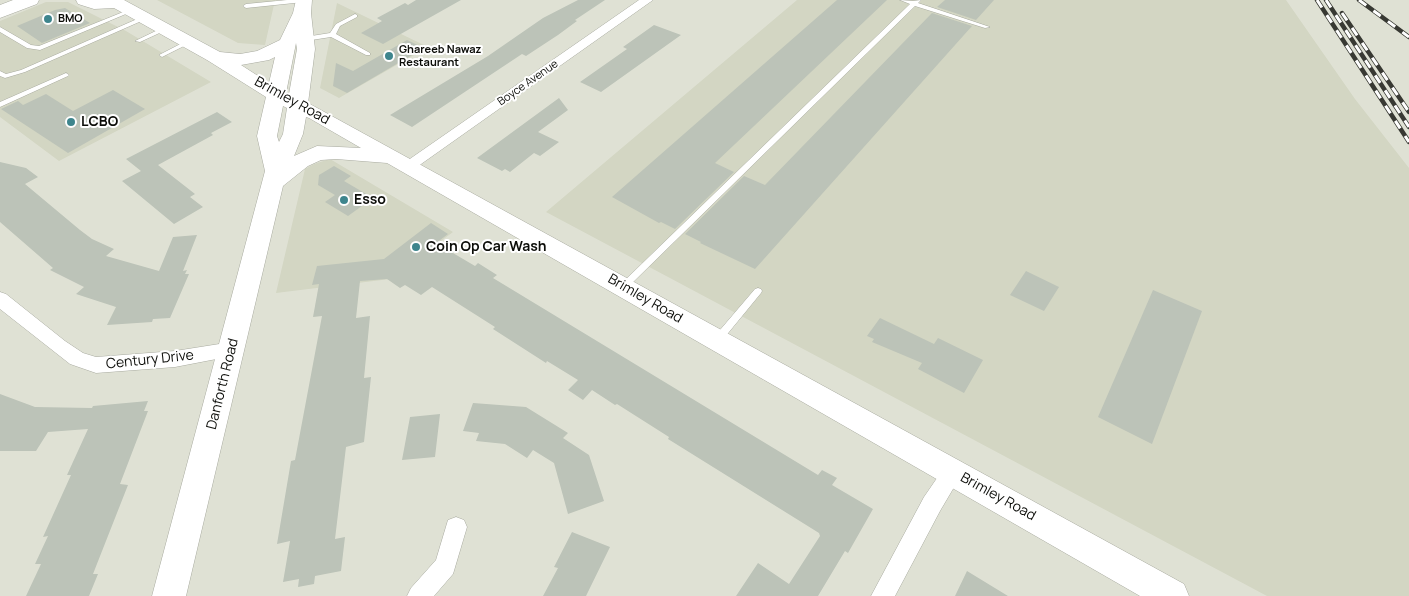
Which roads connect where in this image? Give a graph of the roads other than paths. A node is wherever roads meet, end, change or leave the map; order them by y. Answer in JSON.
{"nodes":[{"id":1,"x":30,"y":0,"type":"edge"},
{"id":2,"x":84,"y":0,"type":"edge"},
{"id":3,"x":647,"y":0,"type":"edge"},
{"id":4,"x":903,"y":0,"type":"edge"},
{"id":5,"x":916,"y":2,"type":"edge"},
{"id":6,"x":303,"y":4,"type":"edge"},
{"id":7,"x":246,"y":6,"type":"dead end"},
{"id":8,"x":127,"y":8,"type":"edge"},
{"id":9,"x":0,"y":12,"type":"edge"},
{"id":10,"x":355,"y":16,"type":"dead end"},
{"id":11,"x":987,"y":27,"type":"dead end"},
{"id":12,"x":0,"y":29,"type":"edge"},
{"id":13,"x":164,"y":29,"type":"junction"},
{"id":14,"x":332,"y":35,"type":"junction"},
{"id":15,"x":305,"y":39,"type":"junction"},
{"id":16,"x":138,"y":41,"type":"dead end"},
{"id":17,"x":188,"y":42,"type":"junction"},
{"id":18,"x":287,"y":43,"type":"junction"},
{"id":19,"x":368,"y":54,"type":"dead end"},
{"id":20,"x":162,"y":55,"type":"dead end"},
{"id":21,"x":214,"y":56,"type":"junction"},
{"id":22,"x":0,"y":73,"type":"edge"},
{"id":23,"x":66,"y":74,"type":"dead end"},
{"id":24,"x":275,"y":95,"type":"junction"},
{"id":25,"x":0,"y":105,"type":"edge"},
{"id":26,"x":297,"y":105,"type":"junction"},
{"id":27,"x":402,"y":162,"type":"junction"},
{"id":28,"x":275,"y":176,"type":"junction"},
{"id":29,"x":623,"y":287,"type":"junction"},
{"id":30,"x":758,"y":291,"type":"dead end"},
{"id":31,"x":0,"y":299,"type":"edge"},
{"id":32,"x":717,"y":340,"type":"junction"},
{"id":33,"x":232,"y":349,"type":"junction"},
{"id":34,"x":952,"y":472,"type":"junction"},
{"id":35,"x":456,"y":527,"type":"dead end"},
{"id":36,"x":169,"y":596,"type":"edge"},
{"id":37,"x":419,"y":596,"type":"edge"},
{"id":38,"x":883,"y":596,"type":"edge"},
{"id":39,"x":1172,"y":596,"type":"edge"}],
"edges":[{"from":1,"to":9,"type":"main road"},
{"from":2,"to":8,"type":"main road","name":"Brimley Road"},
{"from":3,"to":27,"type":"street","name":"Boyce Avenue"},
{"from":4,"to":5,"type":"lane"},
{"from":5,"to":11,"type":"lane"},
{"from":5,"to":29,"type":"lane"},
{"from":6,"to":7,"type":"lane"},
{"from":6,"to":15,"type":"main road","name":"Danforth Road"},
{"from":6,"to":18,"type":"main road","name":"Danforth Road"},
{"from":8,"to":12,"type":"lane"},
{"from":8,"to":13,"type":"main road","name":"Brimley Road"},
{"from":8,"to":22,"type":"lane"},
{"from":10,"to":14,"type":"lane"},
{"from":13,"to":16,"type":"lane"},
{"from":13,"to":17,"type":"main road","name":"Brimley Road"},
{"from":14,"to":15,"type":"lane"},
{"from":14,"to":19,"type":"lane"},
{"from":15,"to":26,"type":"main road","name":"Danforth Road"},
{"from":17,"to":20,"type":"lane"},
{"from":17,"to":21,"type":"main road","name":"Brimley Road"},
{"from":18,"to":21,"type":"main road"},
{"from":18,"to":24,"type":"main road","name":"Danforth Road"},
{"from":21,"to":24,"type":"main road","name":"Brimley Road"},
{"from":23,"to":25,"type":"lane"},
{"from":24,"to":26,"type":"main road","name":"Brimley Road"},
{"from":24,"to":28,"type":"main road","name":"Danforth Road"},
{"from":26,"to":27,"type":"main road","name":"Brimley Road"},
{"from":26,"to":28,"type":"main road","name":"Danforth Road"},
{"from":27,"to":28,"type":"main road"},
{"from":27,"to":29,"type":"main road","name":"Brimley Road"},
{"from":28,"to":33,"type":"main road","name":"Danforth Road"},
{"from":29,"to":32,"type":"main road","name":"Brimley Road"},
{"from":30,"to":32,"type":"lane"},
{"from":31,"to":33,"type":"street","name":"Century Drive"},
{"from":32,"to":34,"type":"main road","name":"Brimley Road"},
{"from":33,"to":36,"type":"main road","name":"Danforth Road"},
{"from":34,"to":38,"type":"street"},
{"from":34,"to":39,"type":"main road","name":"Brimley Road"},
{"from":35,"to":37,"type":"street"}]}
